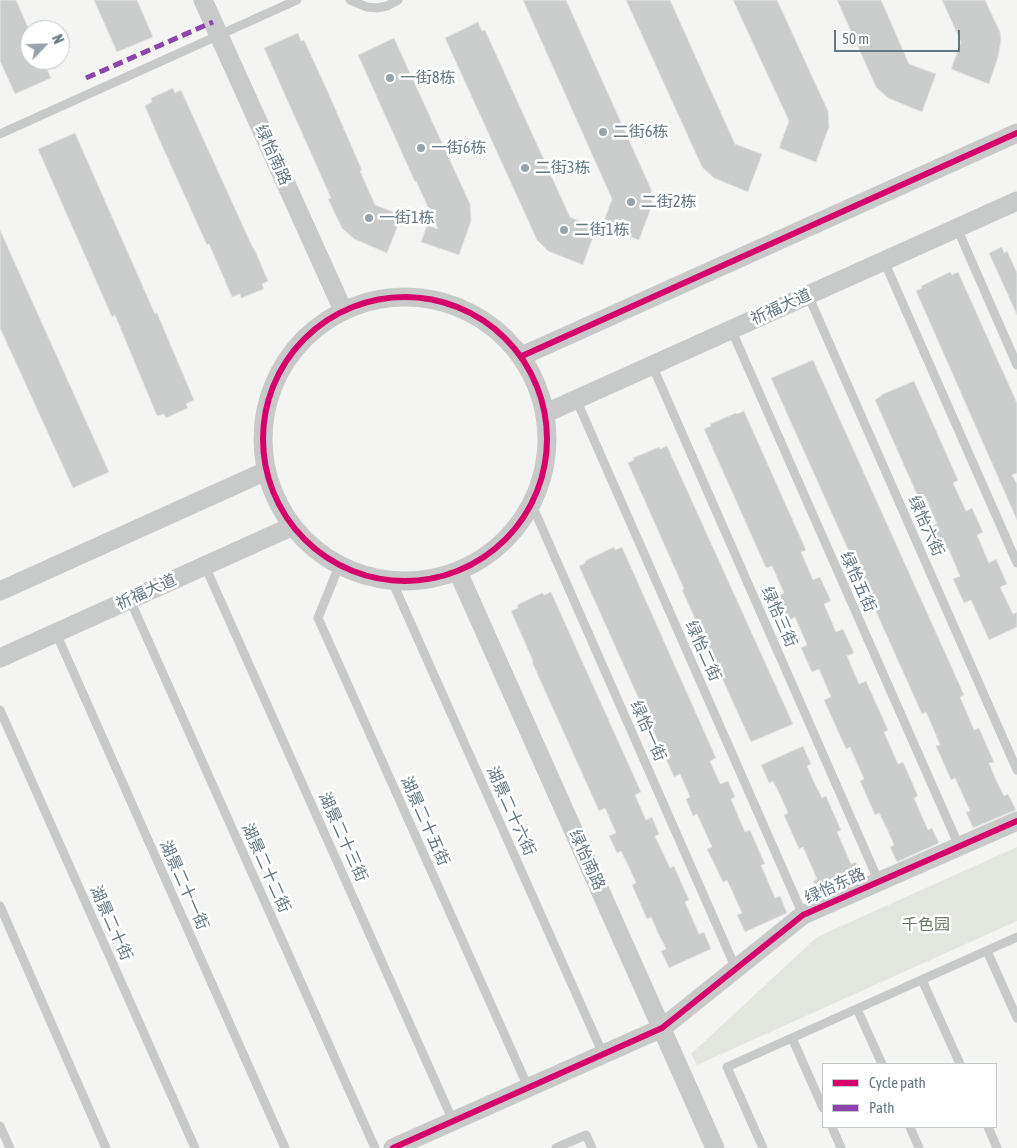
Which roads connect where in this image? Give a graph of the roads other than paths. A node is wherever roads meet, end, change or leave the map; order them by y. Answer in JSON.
{"nodes":[{"id":1,"x":203,"y":0,"type":"edge"},
{"id":2,"x":297,"y":0,"type":"edge"},
{"id":3,"x":350,"y":0,"type":"edge"},
{"id":4,"x":398,"y":0,"type":"edge"},
{"id":5,"x":219,"y":35,"type":"junction"},
{"id":6,"x":1017,"y":133,"type":"edge"},
{"id":7,"x":0,"y":134,"type":"edge"},
{"id":8,"x":1017,"y":201,"type":"edge"},
{"id":9,"x":957,"y":228,"type":"junction"},
{"id":10,"x":884,"y":261,"type":"junction"},
{"id":11,"x":808,"y":295,"type":"junction"},
{"id":12,"x":342,"y":310,"type":"junction"},
{"id":13,"x":730,"y":329,"type":"junction"},
{"id":14,"x":522,"y":356,"type":"junction"},
{"id":15,"x":652,"y":365,"type":"junction"},
{"id":16,"x":1017,"y":365,"type":"edge"},
{"id":17,"x":576,"y":399,"type":"junction"},
{"id":18,"x":546,"y":413,"type":"junction"},
{"id":19,"x":266,"y":471,"type":"junction"},
{"id":20,"x":532,"y":505,"type":"junction"},
{"id":21,"x":293,"y":526,"type":"junction"},
{"id":22,"x":1017,"y":563,"type":"edge"},
{"id":23,"x":205,"y":566,"type":"junction"},
{"id":24,"x":339,"y":566,"type":"junction"},
{"id":25,"x":458,"y":572,"type":"junction"},
{"id":26,"x":392,"y":581,"type":"junction"},
{"id":27,"x":0,"y":591,"type":"edge"},
{"id":28,"x":130,"y":600,"type":"junction"},
{"id":29,"x":56,"y":633,"type":"junction"},
{"id":30,"x":0,"y":658,"type":"edge"},
{"id":31,"x":0,"y":710,"type":"edge"},
{"id":32,"x":1017,"y":770,"type":"edge"},
{"id":33,"x":1017,"y":821,"type":"edge"},
{"id":34,"x":959,"y":846,"type":"junction"},
{"id":35,"x":879,"y":882,"type":"junction"},
{"id":36,"x":0,"y":906,"type":"edge"},
{"id":37,"x":803,"y":915,"type":"junction"},
{"id":38,"x":1017,"y":937,"type":"edge"},
{"id":39,"x":987,"y":951,"type":"junction"},
{"id":40,"x":736,"y":969,"type":"junction"},
{"id":41,"x":922,"y":980,"type":"junction"},
{"id":42,"x":857,"y":1009,"type":"junction"},
{"id":43,"x":1017,"y":1018,"type":"edge"},
{"id":44,"x":662,"y":1028,"type":"junction"},
{"id":45,"x":792,"y":1038,"type":"junction"},
{"id":46,"x":603,"y":1054,"type":"junction"},
{"id":47,"x":882,"y":1063,"type":"edge"},
{"id":48,"x":960,"y":1063,"type":"edge"},
{"id":49,"x":528,"y":1088,"type":"junction"},
{"id":50,"x":822,"y":1106,"type":"edge"},
{"id":51,"x":453,"y":1121,"type":"junction"},
{"id":52,"x":0,"y":1126,"type":"edge"},
{"id":53,"x":832,"y":1128,"type":"edge"},
{"id":54,"x":910,"y":1128,"type":"edge"},
{"id":55,"x":988,"y":1128,"type":"edge"},
{"id":56,"x":10,"y":1148,"type":"edge"},
{"id":57,"x":106,"y":1148,"type":"edge"},
{"id":58,"x":195,"y":1148,"type":"edge"},
{"id":59,"x":285,"y":1148,"type":"edge"},
{"id":60,"x":375,"y":1148,"type":"edge"},
{"id":61,"x":393,"y":1148,"type":"edge"},
{"id":62,"x":556,"y":1148,"type":"edge"},
{"id":63,"x":592,"y":1148,"type":"edge"},
{"id":64,"x":715,"y":1148,"type":"edge"},
{"id":65,"x":763,"y":1148,"type":"edge"},
{"id":66,"x":841,"y":1148,"type":"edge"},
{"id":67,"x":919,"y":1148,"type":"edge"},
{"id":68,"x":997,"y":1148,"type":"edge"}],
"edges":[{"from":1,"to":5,"type":"street","name":"绿怡南路"},
{"from":2,"to":5,"type":"lane"},
{"from":3,"to":4,"type":"lane"},
{"from":5,"to":7,"type":"lane"},
{"from":5,"to":12,"type":"street","name":"绿怡南路"},
{"from":6,"to":14,"type":"street"},
{"from":8,"to":9,"type":"street","name":"祈福大道"},
{"from":9,"to":10,"type":"street","name":"祈福大道"},
{"from":9,"to":16,"type":"lane"},
{"from":10,"to":11,"type":"street","name":"祈福大道"},
{"from":10,"to":22,"type":"lane"},
{"from":11,"to":13,"type":"street","name":"祈福大道"},
{"from":11,"to":32,"type":"lane","name":"绿怡六街"},
{"from":12,"to":14,"type":"street"},
{"from":12,"to":19,"type":"street"},
{"from":13,"to":15,"type":"street","name":"祈福大道"},
{"from":13,"to":34,"type":"lane","name":"绿怡五街"},
{"from":14,"to":18,"type":"street"},
{"from":15,"to":17,"type":"street","name":"祈福大道"},
{"from":15,"to":35,"type":"lane","name":"绿怡三街"},
{"from":17,"to":18,"type":"street","name":"祈福大道"},
{"from":17,"to":37,"type":"lane","name":"绿怡二街"},
{"from":18,"to":20,"type":"street"},
{"from":19,"to":21,"type":"street"},
{"from":19,"to":27,"type":"street"},
{"from":20,"to":25,"type":"street"},
{"from":20,"to":40,"type":"lane","name":"绿怡一街"},
{"from":21,"to":23,"type":"street","name":"祈福大道"},
{"from":21,"to":24,"type":"street"},
{"from":23,"to":28,"type":"street","name":"祈福大道"},
{"from":23,"to":51,"type":"lane","name":"湖景二十三街"},
{"from":24,"to":26,"type":"street"},
{"from":24,"to":49,"type":"lane","name":"湖景二十五街"},
{"from":25,"to":26,"type":"street"},
{"from":25,"to":44,"type":"street","name":"绿怡南路"},
{"from":26,"to":46,"type":"lane","name":"湖景二十六街"},
{"from":28,"to":29,"type":"street","name":"祈福大道"},
{"from":28,"to":60,"type":"lane","name":"湖景二十二街"},
{"from":29,"to":30,"type":"street","name":"祈福大道"},
{"from":29,"to":59,"type":"lane","name":"湖景二十一街"},
{"from":31,"to":58,"type":"lane","name":"湖景二十街"},
{"from":33,"to":34,"type":"street","name":"绿怡东路"},
{"from":34,"to":35,"type":"street","name":"绿怡东路"},
{"from":35,"to":37,"type":"street","name":"绿怡东路"},
{"from":36,"to":57,"type":"lane"},
{"from":37,"to":40,"type":"street","name":"绿怡东路"},
{"from":38,"to":39,"type":"lane"},
{"from":39,"to":41,"type":"lane"},
{"from":39,"to":43,"type":"lane"},
{"from":40,"to":44,"type":"street","name":"绿怡东路"},
{"from":41,"to":42,"type":"lane"},
{"from":41,"to":48,"type":"lane"},
{"from":42,"to":45,"type":"lane"},
{"from":42,"to":47,"type":"lane"},
{"from":44,"to":46,"type":"street","name":"绿怡东路"},
{"from":44,"to":64,"type":"street","name":"绿怡南路"},
{"from":45,"to":50,"type":"lane"},
{"from":45,"to":65,"type":"lane"},
{"from":46,"to":49,"type":"street","name":"绿怡东路"},
{"from":49,"to":51,"type":"street","name":"绿怡东路"},
{"from":51,"to":61,"type":"street","name":"绿怡东路"},
{"from":52,"to":56,"type":"lane"},
{"from":53,"to":66,"type":"lane"},
{"from":54,"to":67,"type":"lane"},
{"from":55,"to":68,"type":"lane"},
{"from":62,"to":63,"type":"lane"}]}
